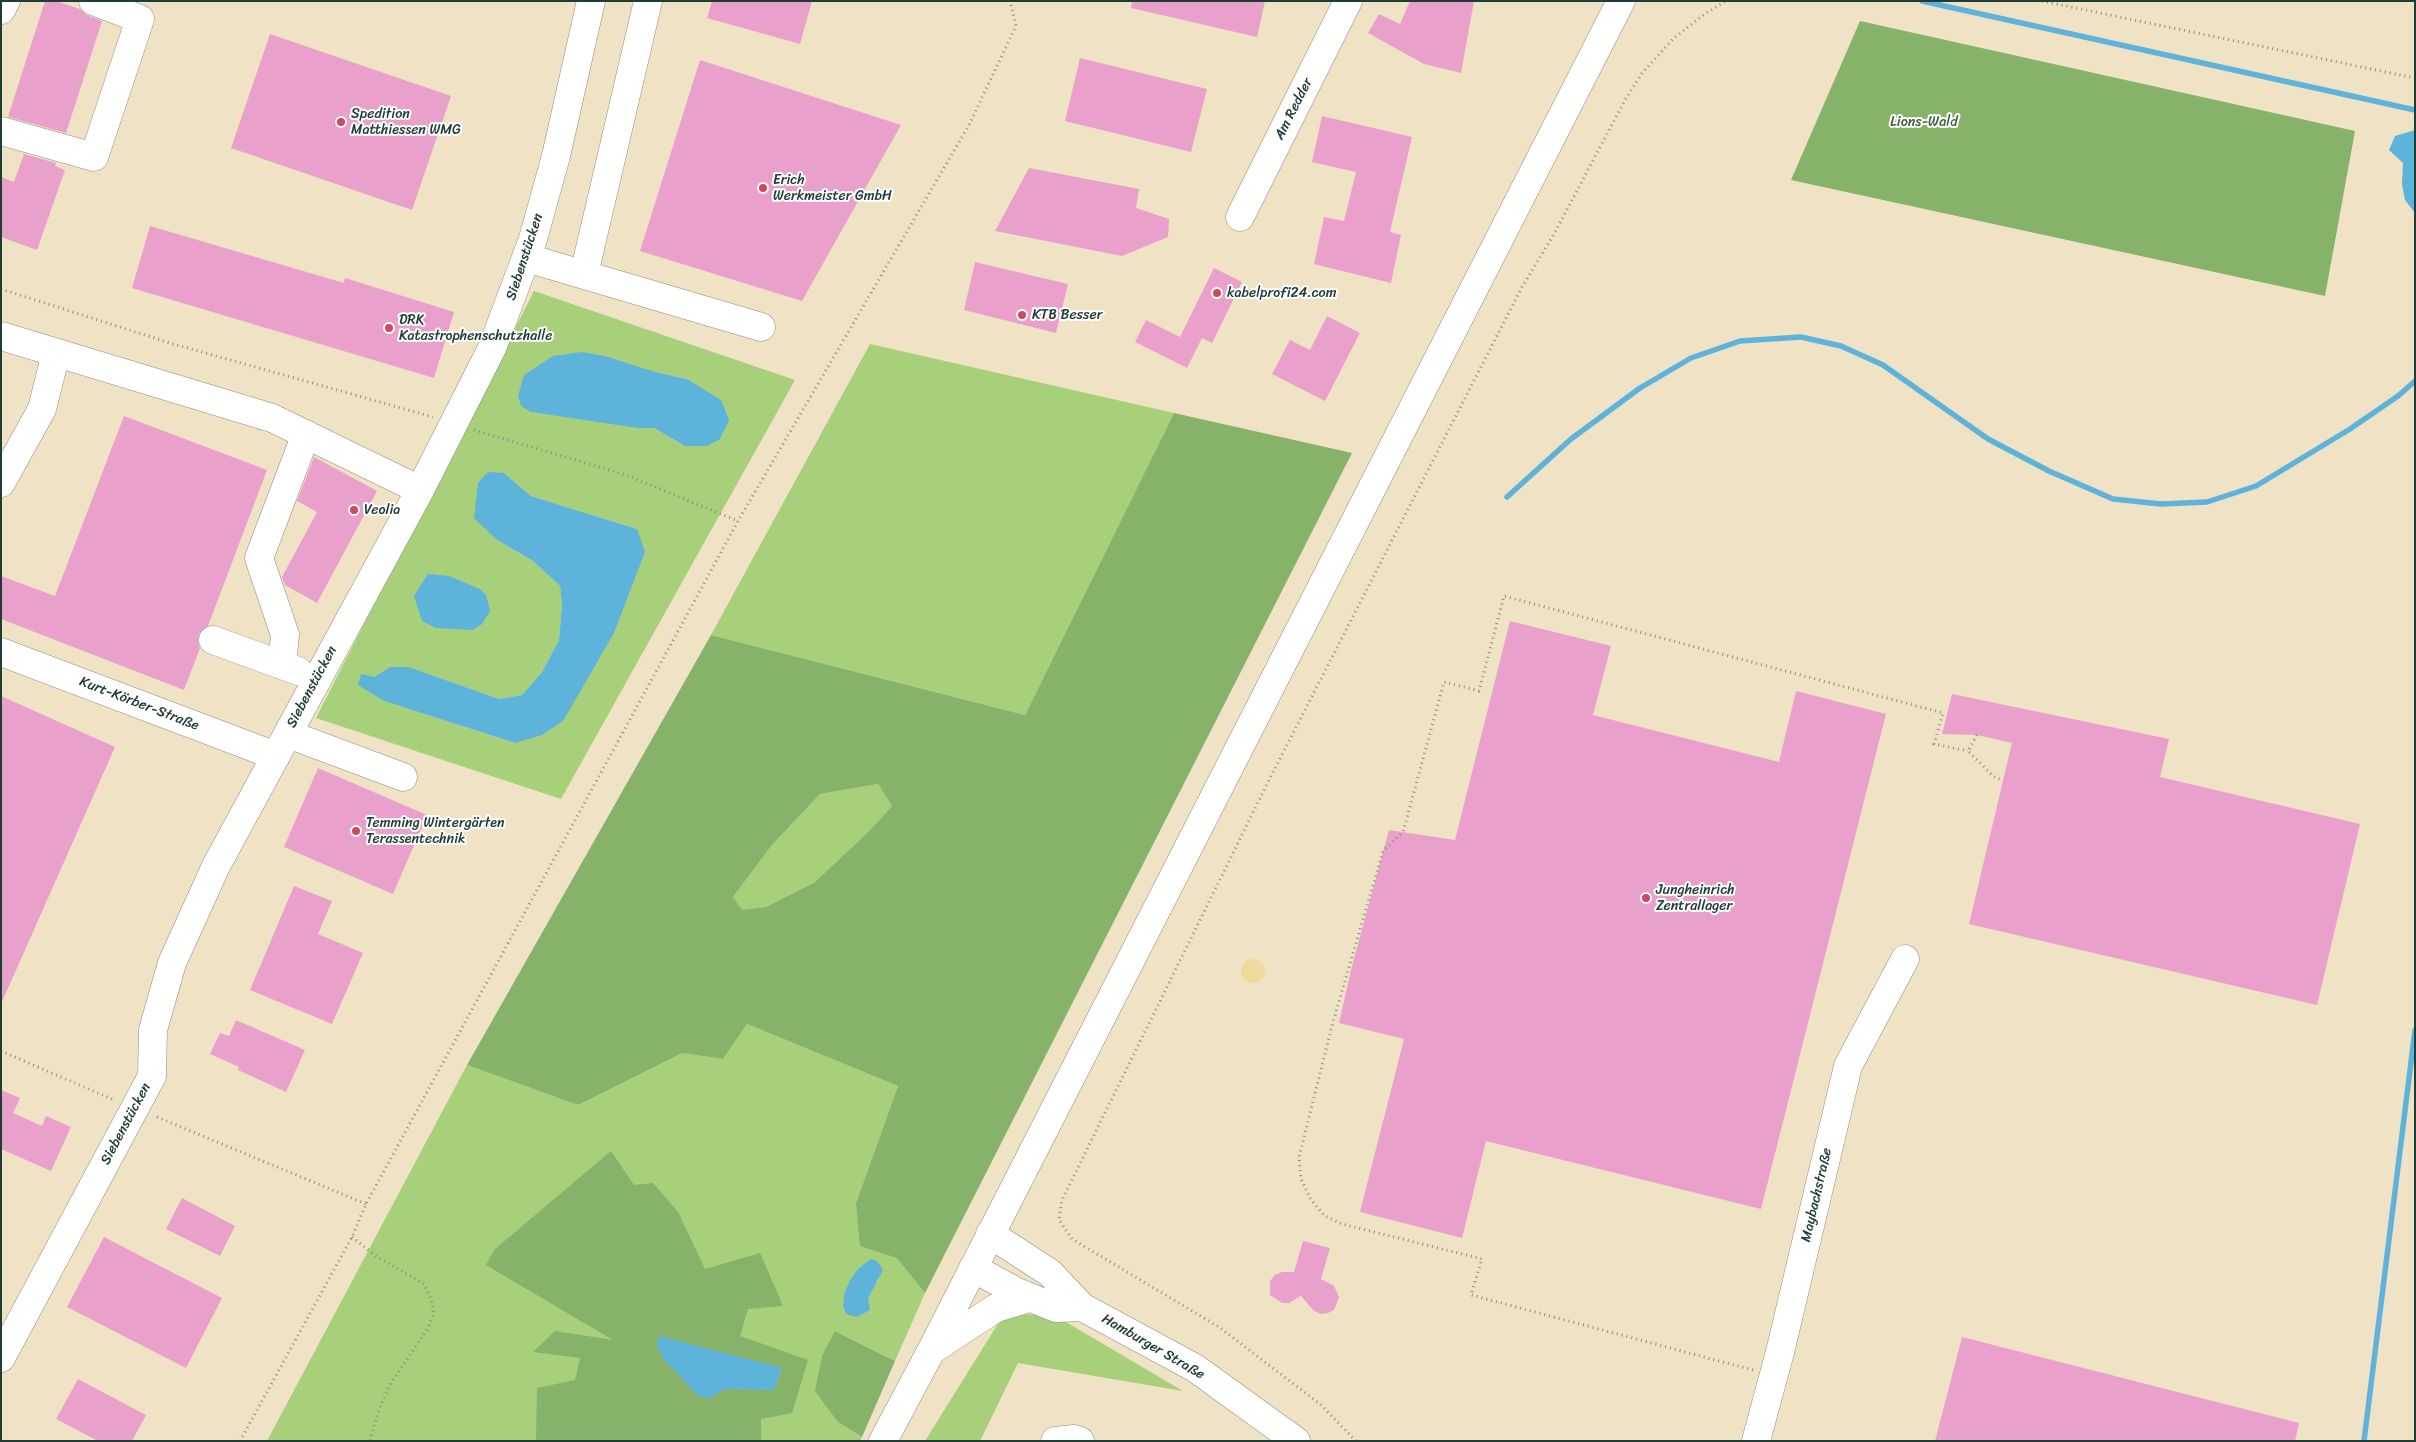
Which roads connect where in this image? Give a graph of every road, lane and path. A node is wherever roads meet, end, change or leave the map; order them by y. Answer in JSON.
{"nodes":[{"id":1,"x":6,"y":1,"type":"edge"},
{"id":2,"x":93,"y":1,"type":"edge"},
{"id":3,"x":591,"y":1,"type":"edge"},
{"id":4,"x":648,"y":1,"type":"edge"},
{"id":5,"x":1010,"y":1,"type":"edge"},
{"id":6,"x":1348,"y":1,"type":"edge"},
{"id":7,"x":1621,"y":1,"type":"edge"},
{"id":8,"x":1726,"y":1,"type":"edge"},
{"id":9,"x":2042,"y":1,"type":"edge"},
{"id":10,"x":1,"y":10,"type":"edge"},
{"id":11,"x":2415,"y":78,"type":"edge"},
{"id":12,"x":1,"y":131,"type":"edge"},
{"id":13,"x":1240,"y":217,"type":"dead end"},
{"id":14,"x":527,"y":258,"type":"junction"},
{"id":15,"x":584,"y":274,"type":"junction"},
{"id":16,"x":1,"y":289,"type":"edge"},
{"id":17,"x":762,"y":327,"type":"dead end"},
{"id":18,"x":1,"y":336,"type":"edge"},
{"id":19,"x":56,"y":353,"type":"junction"},
{"id":20,"x":454,"y":423,"type":"junction"},
{"id":21,"x":306,"y":434,"type":"junction"},
{"id":22,"x":1,"y":483,"type":"edge"},
{"id":23,"x":420,"y":490,"type":"junction"},
{"id":24,"x":738,"y":521,"type":"junction"},
{"id":25,"x":213,"y":640,"type":"dead end"},
{"id":26,"x":1,"y":652,"type":"edge"},
{"id":27,"x":282,"y":665,"type":"junction"},
{"id":28,"x":317,"y":678,"type":"junction"},
{"id":29,"x":1977,"y":735,"type":"dead end"},
{"id":30,"x":282,"y":744,"type":"junction"},
{"id":31,"x":1968,"y":751,"type":"junction"},
{"id":32,"x":403,"y":777,"type":"dead end"},
{"id":33,"x":2003,"y":781,"type":"dead end"},
{"id":34,"x":1905,"y":959,"type":"dead end"},
{"id":35,"x":1,"y":1051,"type":"edge"},
{"id":36,"x":135,"y":1108,"type":"junction"},
{"id":37,"x":366,"y":1204,"type":"junction"},
{"id":38,"x":990,"y":1234,"type":"junction"},
{"id":39,"x":352,"y":1237,"type":"junction"},
{"id":40,"x":973,"y":1268,"type":"junction"},
{"id":41,"x":1029,"y":1298,"type":"junction"},
{"id":42,"x":1082,"y":1307,"type":"junction"},
{"id":43,"x":931,"y":1351,"type":"junction"},
{"id":44,"x":1,"y":1358,"type":"edge"},
{"id":45,"x":1773,"y":1375,"type":"junction"},
{"id":46,"x":240,"y":1441,"type":"edge"},
{"id":47,"x":370,"y":1441,"type":"edge"},
{"id":48,"x":882,"y":1441,"type":"edge"},
{"id":49,"x":1055,"y":1441,"type":"edge"},
{"id":50,"x":1080,"y":1441,"type":"edge"},
{"id":51,"x":1296,"y":1441,"type":"edge"},
{"id":52,"x":1356,"y":1441,"type":"edge"},
{"id":53,"x":1756,"y":1441,"type":"edge"}],
"edges":[{"from":1,"to":10,"type":"street"},
{"from":2,"to":12,"type":"street"},
{"from":3,"to":14,"type":"street","name":"Siebenstücken"},
{"from":4,"to":15,"type":"street"},
{"from":5,"to":24,"type":"path"},
{"from":6,"to":13,"type":"street","name":"Am Redder"},
{"from":7,"to":38,"type":"street"},
{"from":8,"to":52,"type":"path"},
{"from":9,"to":11,"type":"path"},
{"from":14,"to":15,"type":"street"},
{"from":14,"to":20,"type":"street","name":"Siebenstücken"},
{"from":15,"to":17,"type":"street"},
{"from":16,"to":20,"type":"path"},
{"from":18,"to":19,"type":"street"},
{"from":19,"to":21,"type":"street"},
{"from":19,"to":22,"type":"street"},
{"from":20,"to":23,"type":"street","name":"Siebenstücken"},
{"from":20,"to":24,"type":"path"},
{"from":21,"to":23,"type":"street"},
{"from":21,"to":27,"type":"street"},
{"from":23,"to":28,"type":"street","name":"Siebenstücken"},
{"from":24,"to":37,"type":"path"},
{"from":25,"to":27,"type":"street"},
{"from":26,"to":30,"type":"street","name":"Kurt-Körber-Straße"},
{"from":27,"to":28,"type":"street"},
{"from":28,"to":30,"type":"street","name":"Siebenstücken"},
{"from":29,"to":31,"type":"path"},
{"from":30,"to":32,"type":"street","name":"Kurt-Körber-Straße"},
{"from":30,"to":36,"type":"street","name":"Siebenstücken"},
{"from":31,"to":33,"type":"path"},
{"from":31,"to":45,"type":"path"},
{"from":34,"to":45,"type":"street","name":"Maybachstraße"},
{"from":35,"to":36,"type":"path"},
{"from":36,"to":37,"type":"path"},
{"from":36,"to":44,"type":"street","name":"Siebenstücken"},
{"from":37,"to":39,"type":"path"},
{"from":38,"to":40,"type":"street"},
{"from":38,"to":42,"type":"street","name":"Hamburger Straße"},
{"from":39,"to":46,"type":"path"},
{"from":39,"to":47,"type":"path"},
{"from":40,"to":41,"type":"street"},
{"from":40,"to":43,"type":"street"},
{"from":41,"to":42,"type":"street"},
{"from":41,"to":43,"type":"street"},
{"from":42,"to":51,"type":"street","name":"Hamburger Straße"},
{"from":43,"to":48,"type":"street"},
{"from":45,"to":53,"type":"street","name":"Maybachstraße"},
{"from":49,"to":50,"type":"street"}]}
